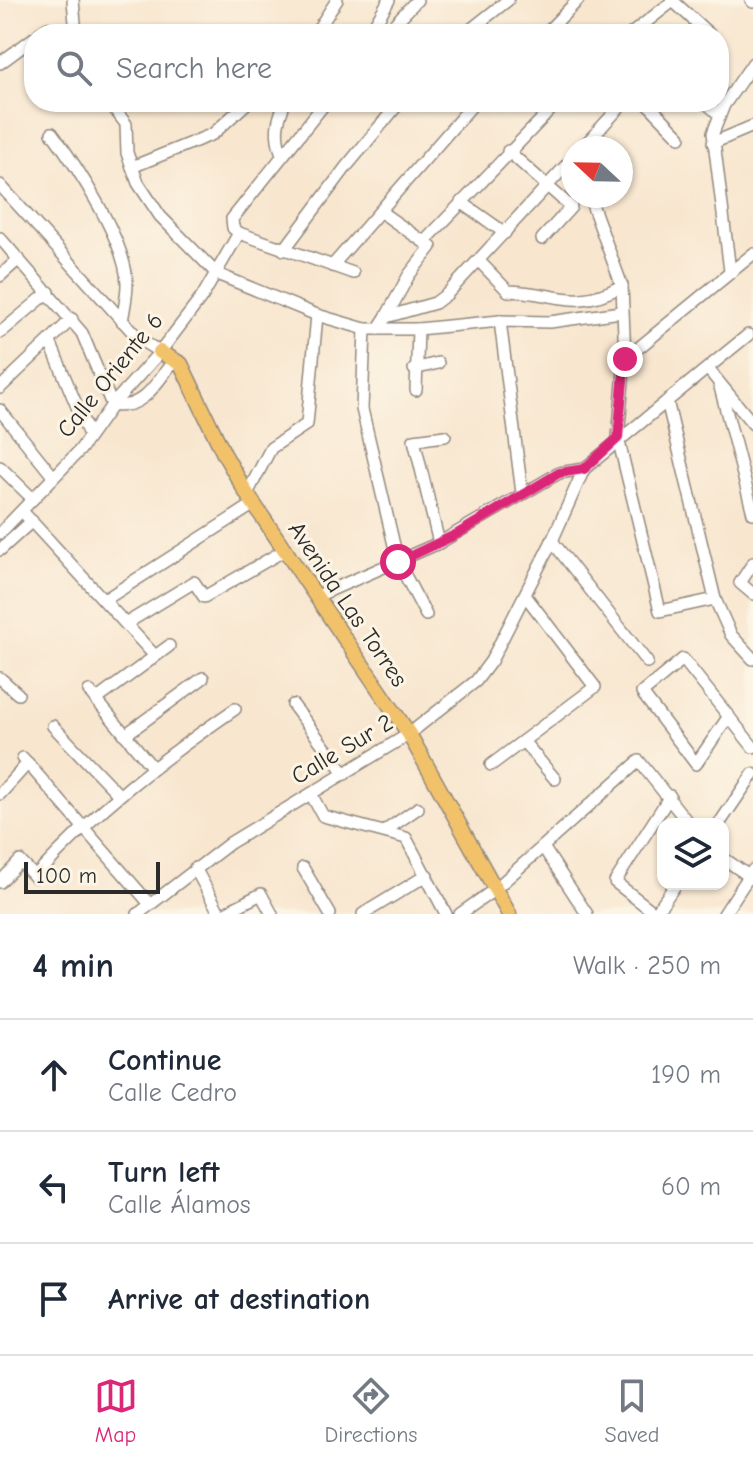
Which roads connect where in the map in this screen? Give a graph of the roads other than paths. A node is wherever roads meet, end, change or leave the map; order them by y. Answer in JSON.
{"nodes":[{"id":1,"x":73,"y":0,"type":"edge"},
{"id":2,"x":337,"y":0,"type":"edge"},
{"id":3,"x":389,"y":0,"type":"edge"},
{"id":4,"x":417,"y":0,"type":"edge"},
{"id":5,"x":508,"y":0,"type":"edge"},
{"id":6,"x":578,"y":0,"type":"edge"},
{"id":7,"x":670,"y":1,"type":"edge"},
{"id":8,"x":75,"y":24,"type":"edge"},
{"id":9,"x":321,"y":24,"type":"edge"},
{"id":10,"x":375,"y":24,"type":"edge"},
{"id":11,"x":394,"y":24,"type":"edge"},
{"id":12,"x":478,"y":24,"type":"edge"},
{"id":13,"x":555,"y":24,"type":"edge"},
{"id":14,"x":645,"y":24,"type":"edge"},
{"id":15,"x":697,"y":24,"type":"edge"},
{"id":16,"x":24,"y":45,"type":"edge"},
{"id":17,"x":0,"y":63,"type":"edge"},
{"id":18,"x":753,"y":63,"type":"edge"},
{"id":19,"x":729,"y":101,"type":"edge"},
{"id":20,"x":117,"y":112,"type":"edge"},
{"id":21,"x":237,"y":112,"type":"edge"},
{"id":22,"x":281,"y":112,"type":"edge"},
{"id":23,"x":318,"y":112,"type":"edge"},
{"id":24,"x":392,"y":112,"type":"edge"},
{"id":25,"x":466,"y":112,"type":"edge"},
{"id":26,"x":548,"y":112,"type":"edge"},
{"id":27,"x":615,"y":112,"type":"edge"},
{"id":28,"x":656,"y":112,"type":"edge"},
{"id":29,"x":717,"y":112,"type":"edge"},
{"id":30,"x":722,"y":112,"type":"edge"},
{"id":31,"x":720,"y":115,"type":"junction"},
{"id":32,"x":751,"y":128,"type":"edge"},
{"id":33,"x":599,"y":129,"type":"junction"},
{"id":34,"x":52,"y":133,"type":"dead end"},
{"id":35,"x":593,"y":136,"type":"edge"},
{"id":36,"x":598,"y":136,"type":"edge"},
{"id":37,"x":680,"y":137,"type":"dead end"},
{"id":38,"x":713,"y":143,"type":"junction"},
{"id":39,"x":753,"y":143,"type":"edge"},
{"id":40,"x":508,"y":151,"type":"junction"},
{"id":41,"x":282,"y":154,"type":"junction"},
{"id":42,"x":132,"y":167,"type":"junction"},
{"id":43,"x":561,"y":171,"type":"edge"},
{"id":44,"x":0,"y":185,"type":"edge"},
{"id":45,"x":548,"y":186,"type":"junction"},
{"id":46,"x":461,"y":202,"type":"junction"},
{"id":47,"x":593,"y":208,"type":"edge"},
{"id":48,"x":381,"y":212,"type":"junction"},
{"id":49,"x":239,"y":233,"type":"junction"},
{"id":50,"x":505,"y":233,"type":"junction"},
{"id":51,"x":0,"y":238,"type":"edge"},
{"id":52,"x":542,"y":239,"type":"dead end"},
{"id":53,"x":428,"y":245,"type":"junction"},
{"id":54,"x":284,"y":250,"type":"junction"},
{"id":55,"x":753,"y":254,"type":"edge"},
{"id":56,"x":19,"y":259,"type":"junction"},
{"id":57,"x":479,"y":261,"type":"junction"},
{"id":58,"x":332,"y":266,"type":"junction"},
{"id":59,"x":730,"y":271,"type":"junction"},
{"id":60,"x":353,"y":273,"type":"dead end"},
{"id":61,"x":217,"y":274,"type":"junction"},
{"id":62,"x":0,"y":276,"type":"edge"},
{"id":63,"x":622,"y":286,"type":"junction"},
{"id":64,"x":49,"y":292,"type":"junction"},
{"id":65,"x":621,"y":312,"type":"junction"},
{"id":66,"x":317,"y":315,"type":"junction"},
{"id":67,"x":386,"y":317,"type":"junction"},
{"id":68,"x":72,"y":319,"type":"junction"},
{"id":69,"x":122,"y":321,"type":"junction"},
{"id":70,"x":500,"y":321,"type":"junction"},
{"id":71,"x":372,"y":329,"type":"junction"},
{"id":72,"x":418,"y":329,"type":"junction"},
{"id":73,"x":0,"y":333,"type":"edge"},
{"id":74,"x":748,"y":335,"type":"dead end"},
{"id":75,"x":50,"y":342,"type":"junction"},
{"id":76,"x":160,"y":352,"type":"junction"},
{"id":77,"x":175,"y":359,"type":"junction"},
{"id":78,"x":625,"y":359,"type":"junction"},
{"id":79,"x":438,"y":363,"type":"dead end"},
{"id":80,"x":414,"y":369,"type":"junction"},
{"id":81,"x":708,"y":369,"type":"junction"},
{"id":82,"x":719,"y":383,"type":"junction"},
{"id":83,"x":0,"y":388,"type":"edge"},
{"id":84,"x":416,"y":390,"type":"dead end"},
{"id":85,"x":667,"y":401,"type":"junction"},
{"id":86,"x":112,"y":405,"type":"junction"},
{"id":87,"x":0,"y":410,"type":"edge"},
{"id":88,"x":753,"y":424,"type":"edge"},
{"id":89,"x":89,"y":435,"type":"junction"},
{"id":90,"x":445,"y":436,"type":"dead end"},
{"id":91,"x":618,"y":438,"type":"junction"},
{"id":92,"x":0,"y":467,"type":"edge"},
{"id":93,"x":584,"y":469,"type":"junction"},
{"id":94,"x":52,"y":475,"type":"junction"},
{"id":95,"x":522,"y":493,"type":"junction"},
{"id":96,"x":33,"y":499,"type":"junction"},
{"id":97,"x":251,"y":499,"type":"junction"},
{"id":98,"x":22,"y":511,"type":"junction"},
{"id":99,"x":753,"y":513,"type":"edge"},
{"id":100,"x":32,"y":521,"type":"junction"},
{"id":101,"x":0,"y":533,"type":"edge"},
{"id":102,"x":552,"y":541,"type":"junction"},
{"id":103,"x":439,"y":543,"type":"junction"},
{"id":104,"x":0,"y":550,"type":"edge"},
{"id":105,"x":285,"y":550,"type":"junction"},
{"id":106,"x":398,"y":562,"type":"junction"},
{"id":107,"x":753,"y":563,"type":"edge"},
{"id":108,"x":753,"y":594,"type":"edge"},
{"id":109,"x":525,"y":595,"type":"junction"},
{"id":110,"x":317,"y":596,"type":"junction"},
{"id":111,"x":106,"y":599,"type":"junction"},
{"id":112,"x":715,"y":599,"type":"junction"},
{"id":113,"x":426,"y":615,"type":"dead end"},
{"id":114,"x":127,"y":623,"type":"junction"},
{"id":115,"x":169,"y":646,"type":"dead end"},
{"id":116,"x":155,"y":656,"type":"junction"},
{"id":117,"x":753,"y":659,"type":"edge"},
{"id":118,"x":647,"y":662,"type":"dead end"},
{"id":119,"x":0,"y":678,"type":"edge"},
{"id":120,"x":203,"y":678,"type":"dead end"},
{"id":121,"x":18,"y":694,"type":"dead end"},
{"id":122,"x":293,"y":705,"type":"dead end"},
{"id":123,"x":235,"y":709,"type":"dead end"},
{"id":124,"x":729,"y":716,"type":"junction"},
{"id":125,"x":53,"y":726,"type":"dead end"},
{"id":126,"x":409,"y":734,"type":"junction"},
{"id":127,"x":125,"y":735,"type":"junction"},
{"id":128,"x":523,"y":741,"type":"junction"},
{"id":129,"x":753,"y":747,"type":"edge"},
{"id":130,"x":491,"y":765,"type":"dead end"},
{"id":131,"x":152,"y":767,"type":"junction"},
{"id":132,"x":345,"y":774,"type":"junction"},
{"id":133,"x":753,"y":774,"type":"edge"},
{"id":134,"x":555,"y":779,"type":"dead end"},
{"id":135,"x":0,"y":794,"type":"edge"},
{"id":136,"x":311,"y":794,"type":"junction"},
{"id":137,"x":119,"y":795,"type":"junction"},
{"id":138,"x":670,"y":796,"type":"junction"},
{"id":139,"x":418,"y":808,"type":"dead end"},
{"id":140,"x":685,"y":818,"type":"edge"},
{"id":141,"x":723,"y":818,"type":"edge"},
{"id":142,"x":81,"y":826,"type":"junction"},
{"id":143,"x":385,"y":831,"type":"junction"},
{"id":144,"x":543,"y":847,"type":"junction"},
{"id":145,"x":729,"y":861,"type":"edge"},
{"id":146,"x":195,"y":868,"type":"junction"},
{"id":147,"x":303,"y":868,"type":"dead end"},
{"id":148,"x":751,"y":873,"type":"edge"},
{"id":149,"x":427,"y":875,"type":"junction"},
{"id":150,"x":0,"y":882,"type":"edge"},
{"id":151,"x":494,"y":890,"type":"junction"},
{"id":152,"x":672,"y":890,"type":"edge"},
{"id":153,"x":143,"y":910,"type":"edge"},
{"id":154,"x":222,"y":914,"type":"edge"},
{"id":155,"x":272,"y":914,"type":"edge"},
{"id":156,"x":330,"y":914,"type":"edge"},
{"id":157,"x":363,"y":914,"type":"edge"},
{"id":158,"x":446,"y":914,"type":"edge"},
{"id":159,"x":460,"y":914,"type":"edge"},
{"id":160,"x":509,"y":914,"type":"edge"},
{"id":161,"x":587,"y":914,"type":"edge"},
{"id":162,"x":655,"y":914,"type":"edge"},
{"id":163,"x":724,"y":914,"type":"edge"}],
"edges":[{"from":1,"to":8,"type":"street"},
{"from":2,"to":9,"type":"street"},
{"from":3,"to":10,"type":"street"},
{"from":4,"to":11,"type":"street"},
{"from":5,"to":12,"type":"street"},
{"from":6,"to":13,"type":"street"},
{"from":7,"to":14,"type":"street"},
{"from":7,"to":15,"type":"street"},
{"from":16,"to":17,"type":"street"},
{"from":18,"to":19,"type":"street"},
{"from":20,"to":42,"type":"street"},
{"from":21,"to":42,"type":"street"},
{"from":22,"to":41,"type":"street"},
{"from":23,"to":41,"type":"street"},
{"from":24,"to":54,"type":"street"},
{"from":25,"to":48,"type":"street"},
{"from":26,"to":40,"type":"street"},
{"from":27,"to":33,"type":"street"},
{"from":28,"to":37,"type":"street"},
{"from":29,"to":31,"type":"street"},
{"from":30,"to":31,"type":"street"},
{"from":31,"to":38,"type":"street"},
{"from":32,"to":38,"type":"street"},
{"from":32,"to":39,"type":"street"},
{"from":33,"to":35,"type":"street"},
{"from":33,"to":36,"type":"street"},
{"from":34,"to":69,"type":"street"},
{"from":38,"to":59,"type":"street"},
{"from":40,"to":45,"type":"street"},
{"from":40,"to":46,"type":"street"},
{"from":41,"to":49,"type":"street"},
{"from":42,"to":61,"type":"street"},
{"from":43,"to":45,"type":"street"},
{"from":44,"to":69,"type":"street"},
{"from":45,"to":50,"type":"street"},
{"from":45,"to":52,"type":"street"},
{"from":46,"to":50,"type":"street"},
{"from":46,"to":53,"type":"street"},
{"from":47,"to":63,"type":"street"},
{"from":48,"to":53,"type":"street"},
{"from":48,"to":58,"type":"street"},
{"from":49,"to":54,"type":"street"},
{"from":49,"to":61,"type":"street","name":"Calle Oriente 6"},
{"from":50,"to":57,"type":"street"},
{"from":51,"to":56,"type":"street"},
{"from":53,"to":67,"type":"street"},
{"from":54,"to":58,"type":"street"},
{"from":55,"to":59,"type":"street"},
{"from":56,"to":62,"type":"street"},
{"from":56,"to":64,"type":"street"},
{"from":57,"to":63,"type":"street"},
{"from":57,"to":67,"type":"street"},
{"from":58,"to":60,"type":"street"},
{"from":59,"to":78,"type":"street"},
{"from":61,"to":66,"type":"street"},
{"from":61,"to":76,"type":"street","name":"Calle Oriente 6"},
{"from":63,"to":65,"type":"street"},
{"from":64,"to":68,"type":"street"},
{"from":64,"to":73,"type":"street"},
{"from":65,"to":70,"type":"street"},
{"from":65,"to":78,"type":"street"},
{"from":66,"to":71,"type":"street"},
{"from":66,"to":97,"type":"street"},
{"from":67,"to":71,"type":"street"},
{"from":68,"to":75,"type":"street"},
{"from":68,"to":86,"type":"street"},
{"from":69,"to":76,"type":"street"},
{"from":70,"to":72,"type":"street"},
{"from":70,"to":95,"type":"street"},
{"from":71,"to":72,"type":"street"},
{"from":71,"to":106,"type":"street"},
{"from":72,"to":80,"type":"street"},
{"from":74,"to":81,"type":"street"},
{"from":75,"to":83,"type":"street"},
{"from":75,"to":89,"type":"street"},
{"from":76,"to":77,"type":"main road"},
{"from":76,"to":86,"type":"street","name":"Calle Oriente 6"},
{"from":77,"to":86,"type":"street"},
{"from":77,"to":97,"type":"main road","name":"Avenida Las Torres"},
{"from":78,"to":91,"type":"street"},
{"from":79,"to":80,"type":"street"},
{"from":80,"to":84,"type":"street"},
{"from":81,"to":82,"type":"street"},
{"from":81,"to":85,"type":"street"},
{"from":82,"to":88,"type":"street"},
{"from":82,"to":99,"type":"street"},
{"from":85,"to":91,"type":"street"},
{"from":85,"to":112,"type":"street"},
{"from":86,"to":89,"type":"street","name":"Calle Oriente 6"},
{"from":87,"to":94,"type":"street"},
{"from":89,"to":94,"type":"street","name":"Calle Oriente 6"},
{"from":90,"to":103,"type":"street"},
{"from":91,"to":93,"type":"street"},
{"from":91,"to":112,"type":"street"},
{"from":92,"to":96,"type":"street"},
{"from":93,"to":95,"type":"street"},
{"from":93,"to":102,"type":"street","name":"Calle Sur 2"},
{"from":94,"to":96,"type":"street","name":"Calle Oriente 6"},
{"from":95,"to":103,"type":"street"},
{"from":96,"to":98,"type":"street","name":"Calle Oriente 6"},
{"from":97,"to":105,"type":"main road","name":"Avenida Las Torres"},
{"from":97,"to":111,"type":"street"},
{"from":98,"to":100,"type":"street"},
{"from":98,"to":101,"type":"street","name":"Calle Oriente 6"},
{"from":100,"to":104,"type":"street"},
{"from":100,"to":111,"type":"street"},
{"from":102,"to":109,"type":"street","name":"Calle Sur 2"},
{"from":102,"to":118,"type":"street"},
{"from":103,"to":106,"type":"street"},
{"from":105,"to":110,"type":"main road","name":"Avenida Las Torres"},
{"from":105,"to":114,"type":"street"},
{"from":106,"to":110,"type":"street"},
{"from":106,"to":113,"type":"street"},
{"from":107,"to":108,"type":"street"},
{"from":109,"to":126,"type":"street","name":"Calle Sur 2"},
{"from":109,"to":128,"type":"street"},
{"from":110,"to":126,"type":"main road","name":"Avenida Las Torres"},
{"from":111,"to":114,"type":"street"},
{"from":112,"to":117,"type":"street"},
{"from":114,"to":116,"type":"street"},
{"from":115,"to":116,"type":"street"},
{"from":116,"to":127,"type":"street"},
{"from":119,"to":121,"type":"street"},
{"from":120,"to":127,"type":"street"},
{"from":122,"to":132,"type":"street"},
{"from":123,"to":131,"type":"street"},
{"from":124,"to":124,"type":"street"},
{"from":124,"to":129,"type":"street"},
{"from":125,"to":137,"type":"street"},
{"from":126,"to":132,"type":"street","name":"Calle Sur 2"},
{"from":126,"to":151,"type":"main road","name":"Avenida Las Torres"},
{"from":127,"to":131,"type":"street"},
{"from":128,"to":130,"type":"street"},
{"from":128,"to":134,"type":"street"},
{"from":131,"to":137,"type":"street"},
{"from":132,"to":136,"type":"street","name":"Calle Sur 2"},
{"from":133,"to":141,"type":"street"},
{"from":135,"to":142,"type":"street"},
{"from":136,"to":143,"type":"street"},
{"from":136,"to":146,"type":"street","name":"Calle Sur 2"},
{"from":137,"to":142,"type":"street"},
{"from":138,"to":140,"type":"street"},
{"from":138,"to":144,"type":"street"},
{"from":138,"to":162,"type":"street"},
{"from":139,"to":143,"type":"street"},
{"from":142,"to":150,"type":"street"},
{"from":142,"to":153,"type":"street"},
{"from":143,"to":149,"type":"street"},
{"from":144,"to":151,"type":"street"},
{"from":144,"to":161,"type":"street"},
{"from":145,"to":148,"type":"street"},
{"from":146,"to":153,"type":"street","name":"Calle Sur 2"},
{"from":146,"to":154,"type":"street"},
{"from":147,"to":156,"type":"street"},
{"from":148,"to":163,"type":"street"},
{"from":149,"to":157,"type":"street"},
{"from":149,"to":158,"type":"street"},
{"from":151,"to":159,"type":"street"},
{"from":151,"to":160,"type":"main road","name":"Avenida Las Torres"},
{"from":152,"to":162,"type":"street"},
{"from":154,"to":155,"type":"street"}]}
